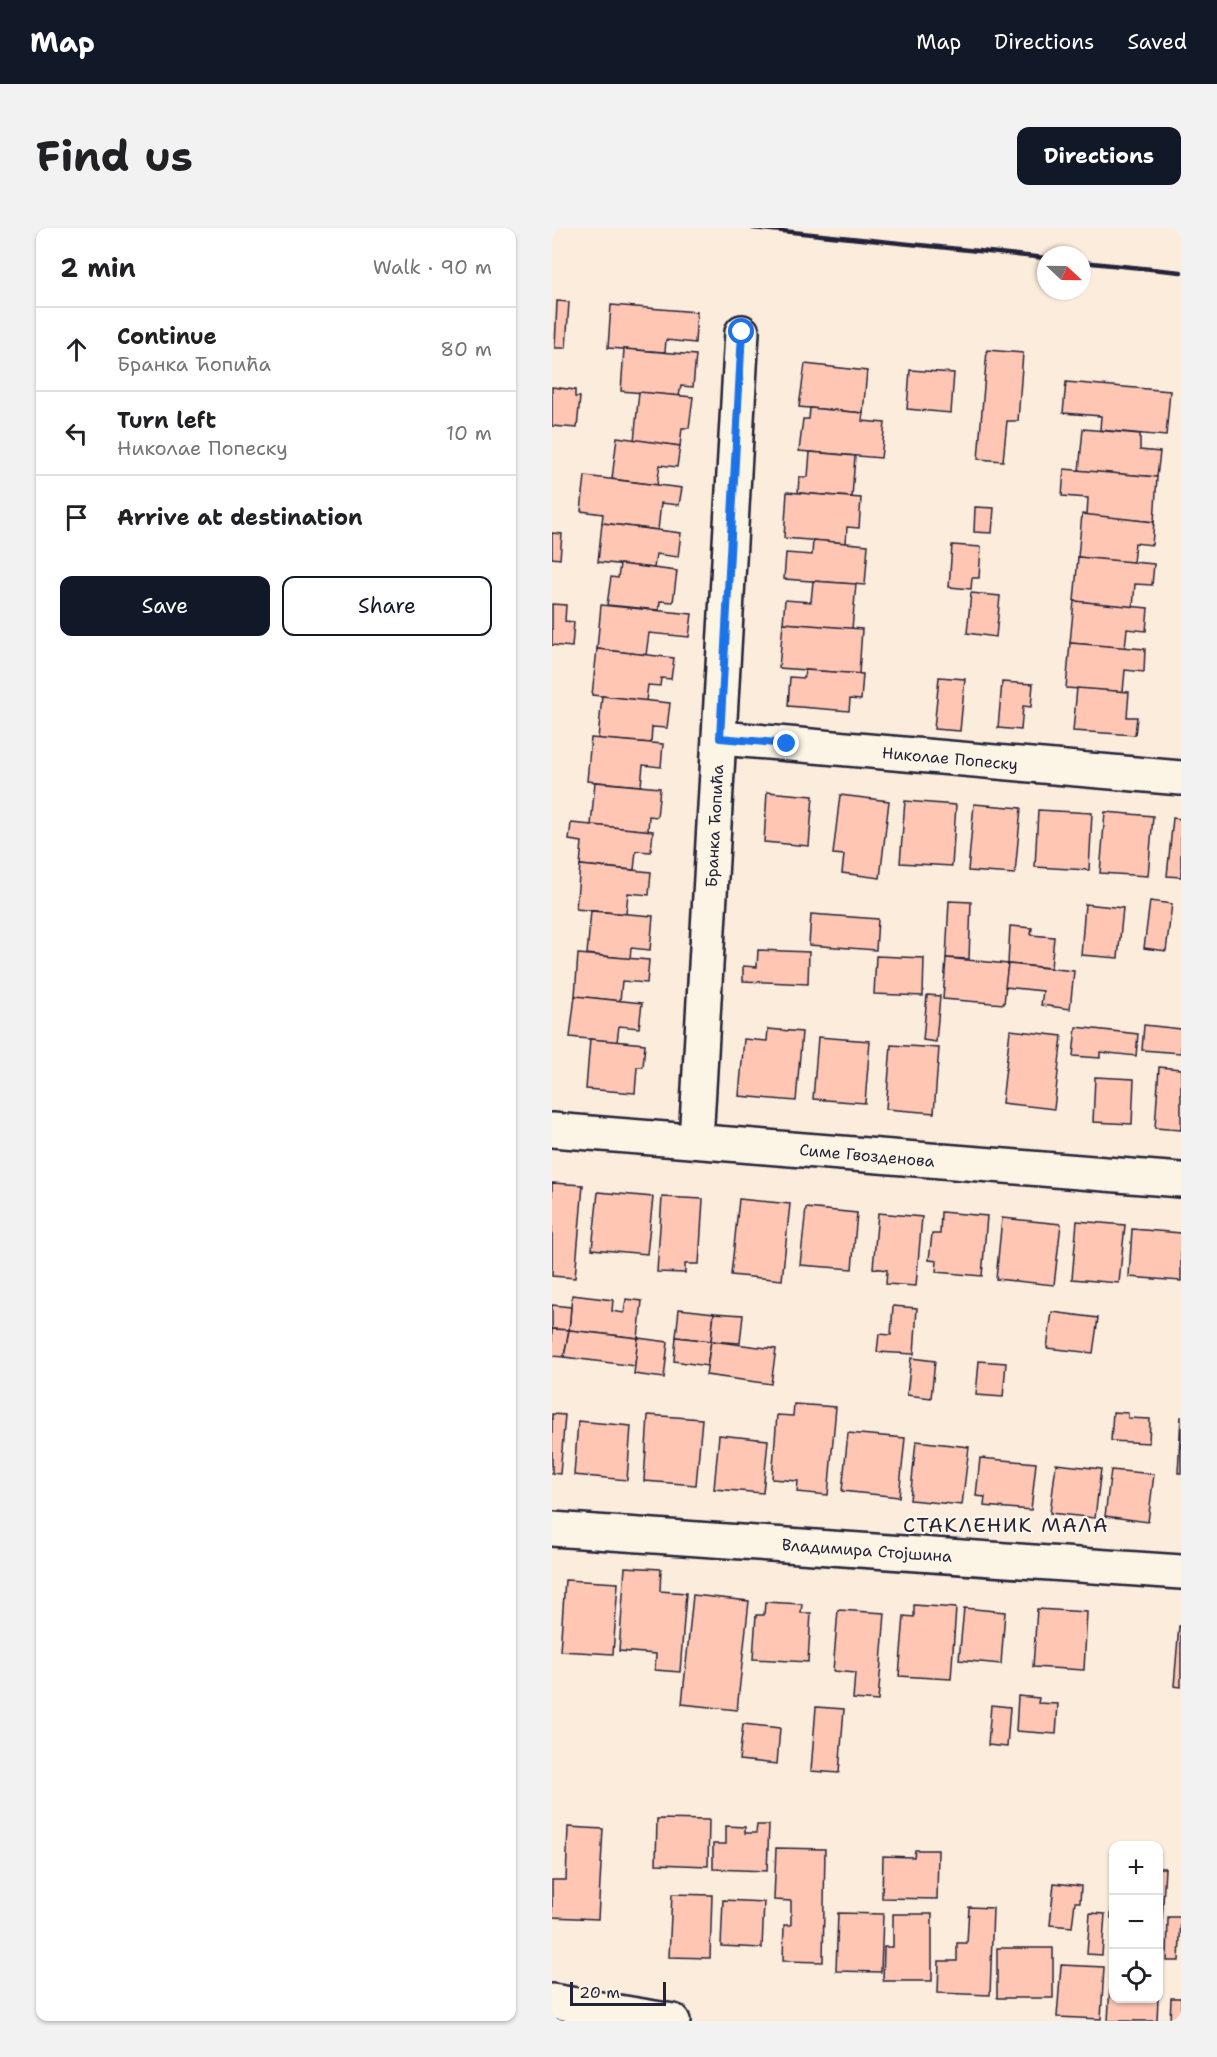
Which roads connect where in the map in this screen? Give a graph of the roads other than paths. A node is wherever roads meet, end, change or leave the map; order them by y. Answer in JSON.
{"nodes":[{"id":1,"x":742,"y":332,"type":"dead end"},
{"id":2,"x":720,"y":738,"type":"junction"},
{"id":3,"x":1181,"y":778,"type":"edge"},
{"id":4,"x":552,"y":1130,"type":"edge"},
{"id":5,"x":696,"y":1141,"type":"junction"},
{"id":6,"x":1181,"y":1180,"type":"edge"},
{"id":7,"x":552,"y":1529,"type":"edge"},
{"id":8,"x":1181,"y":1572,"type":"edge"},
{"id":9,"x":552,"y":2001,"type":"edge"},
{"id":10,"x":673,"y":2021,"type":"edge"}],
"edges":[{"from":1,"to":2,"type":"street","name":"Бранка Ћопића"},
{"from":2,"to":3,"type":"street","name":"Николае Попеску"},
{"from":2,"to":5,"type":"street","name":"Бранка Ћопића"},
{"from":4,"to":5,"type":"street","name":"Симе Гвозденова"},
{"from":5,"to":6,"type":"street","name":"Симе Гвозденова"},
{"from":7,"to":8,"type":"street","name":"Владимира Стојшина"},
{"from":9,"to":10,"type":"street"}]}
